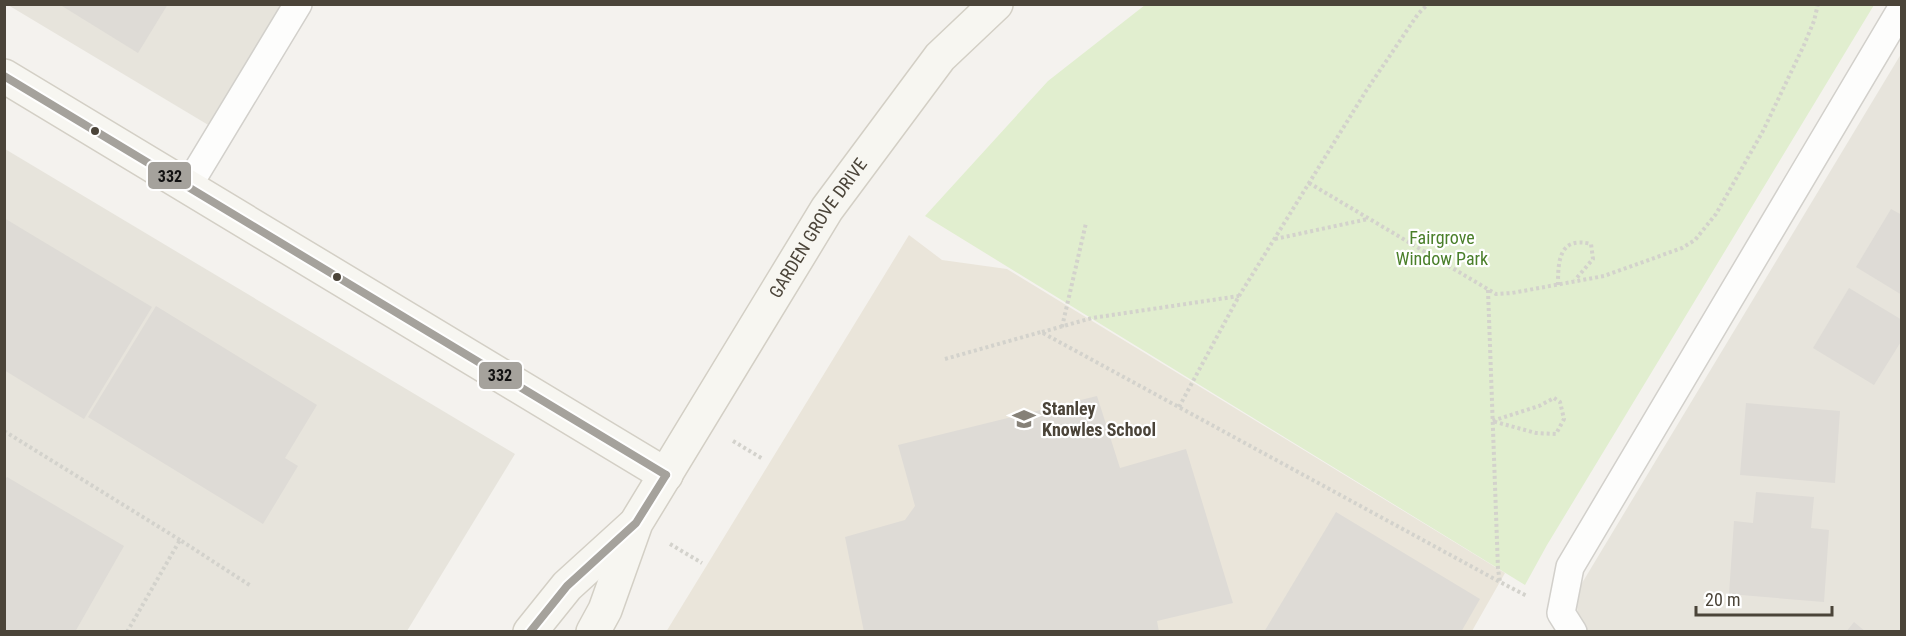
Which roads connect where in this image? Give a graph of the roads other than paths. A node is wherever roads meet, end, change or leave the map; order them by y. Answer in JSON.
{"nodes":[{"id":1,"x":297,"y":4,"type":"edge"},
{"id":2,"x":996,"y":4,"type":"edge"},
{"id":3,"x":1902,"y":8,"type":"edge"},
{"id":4,"x":4,"y":76,"type":"edge"},
{"id":5,"x":188,"y":186,"type":"junction"},
{"id":6,"x":666,"y":475,"type":"junction"},
{"id":7,"x":636,"y":523,"type":"junction"},
{"id":8,"x":1567,"y":622,"type":"edge"},
{"id":9,"x":530,"y":632,"type":"edge"},
{"id":10,"x":593,"y":632,"type":"edge"}],
"edges":[{"from":1,"to":5,"type":"lane"},
{"from":2,"to":6,"type":"street","name":"GARDEN GROVE DRIVE"},
{"from":3,"to":8,"type":"lane"},
{"from":4,"to":5,"type":"street"},
{"from":5,"to":6,"type":"street"},
{"from":6,"to":7,"type":"street","name":"GARDEN GROVE DRIVE"},
{"from":7,"to":9,"type":"street"},
{"from":7,"to":10,"type":"street"}]}
